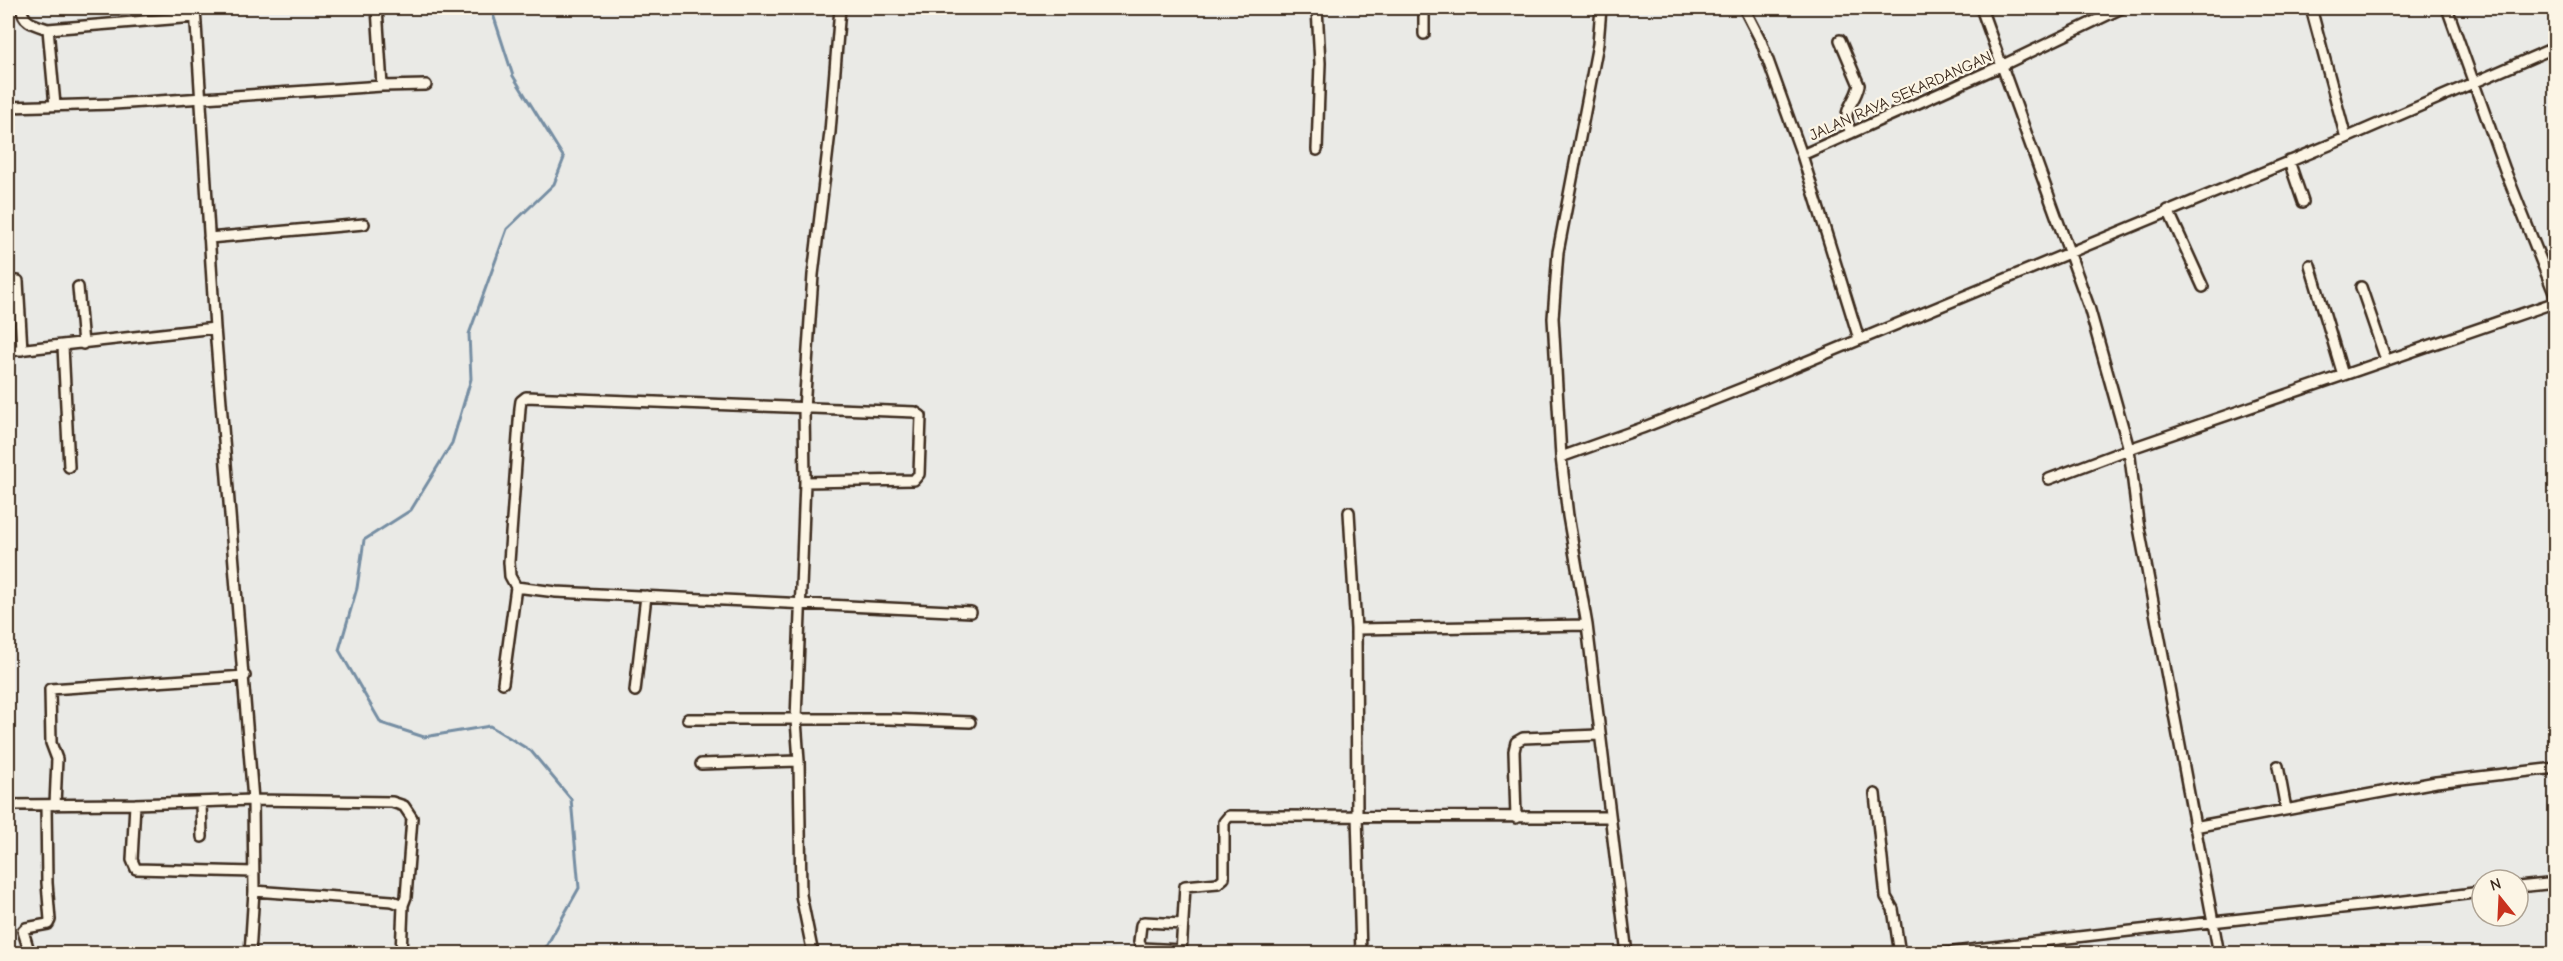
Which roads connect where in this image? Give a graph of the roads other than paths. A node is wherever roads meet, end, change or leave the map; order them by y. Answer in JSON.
{"nodes":[{"id":1,"x":22,"y":8,"type":"edge"},
{"id":2,"x":377,"y":8,"type":"edge"},
{"id":3,"x":840,"y":8,"type":"edge"},
{"id":4,"x":1317,"y":8,"type":"edge"},
{"id":5,"x":1424,"y":8,"type":"edge"},
{"id":6,"x":1601,"y":8,"type":"edge"},
{"id":7,"x":1744,"y":8,"type":"edge"},
{"id":8,"x":1981,"y":8,"type":"edge"},
{"id":9,"x":2122,"y":8,"type":"edge"},
{"id":10,"x":2311,"y":8,"type":"edge"},
{"id":11,"x":2447,"y":8,"type":"edge"},
{"id":12,"x":195,"y":12,"type":"edge"},
{"id":13,"x":48,"y":29,"type":"junction"},
{"id":14,"x":1424,"y":34,"type":"dead end"},
{"id":15,"x":1840,"y":40,"type":"dead end"},
{"id":16,"x":2556,"y":47,"type":"edge"},
{"id":17,"x":2003,"y":65,"type":"junction"},
{"id":18,"x":2475,"y":81,"type":"junction"},
{"id":19,"x":426,"y":85,"type":"dead end"},
{"id":20,"x":382,"y":86,"type":"junction"},
{"id":21,"x":199,"y":97,"type":"junction"},
{"id":22,"x":55,"y":105,"type":"junction"},
{"id":23,"x":8,"y":107,"type":"edge"},
{"id":24,"x":1851,"y":133,"type":"junction"},
{"id":25,"x":2346,"y":138,"type":"junction"},
{"id":26,"x":1317,"y":150,"type":"dead end"},
{"id":27,"x":1802,"y":155,"type":"junction"},
{"id":28,"x":2289,"y":161,"type":"junction"},
{"id":29,"x":2303,"y":202,"type":"dead end"},
{"id":30,"x":2168,"y":210,"type":"junction"},
{"id":31,"x":364,"y":224,"type":"dead end"},
{"id":32,"x":209,"y":238,"type":"junction"},
{"id":33,"x":2069,"y":251,"type":"junction"},
{"id":34,"x":2310,"y":265,"type":"dead end"},
{"id":35,"x":8,"y":281,"type":"edge"},
{"id":36,"x":2203,"y":287,"type":"dead end"},
{"id":37,"x":2361,"y":287,"type":"dead end"},
{"id":38,"x":78,"y":288,"type":"dead end"},
{"id":39,"x":2556,"y":300,"type":"edge"},
{"id":40,"x":215,"y":328,"type":"junction"},
{"id":41,"x":1859,"y":339,"type":"junction"},
{"id":42,"x":83,"y":344,"type":"junction"},
{"id":43,"x":63,"y":346,"type":"junction"},
{"id":44,"x":22,"y":350,"type":"junction"},
{"id":45,"x":8,"y":351,"type":"edge"},
{"id":46,"x":2386,"y":360,"type":"junction"},
{"id":47,"x":2343,"y":375,"type":"junction"},
{"id":48,"x":804,"y":409,"type":"junction"},
{"id":49,"x":2129,"y":449,"type":"junction"},
{"id":50,"x":1561,"y":457,"type":"junction"},
{"id":51,"x":69,"y":467,"type":"dead end"},
{"id":52,"x":2049,"y":479,"type":"dead end"},
{"id":53,"x":806,"y":482,"type":"junction"},
{"id":54,"x":1349,"y":512,"type":"dead end"},
{"id":55,"x":516,"y":587,"type":"junction"},
{"id":56,"x":646,"y":596,"type":"junction"},
{"id":57,"x":800,"y":605,"type":"junction"},
{"id":58,"x":971,"y":612,"type":"dead end"},
{"id":59,"x":1587,"y":625,"type":"junction"},
{"id":60,"x":1356,"y":629,"type":"junction"},
{"id":61,"x":245,"y":676,"type":"junction"},
{"id":62,"x":503,"y":683,"type":"dead end"},
{"id":63,"x":635,"y":692,"type":"dead end"},
{"id":64,"x":688,"y":719,"type":"dead end"},
{"id":65,"x":796,"y":720,"type":"junction"},
{"id":66,"x":970,"y":723,"type":"dead end"},
{"id":67,"x":1599,"y":735,"type":"junction"},
{"id":68,"x":799,"y":761,"type":"junction"},
{"id":69,"x":701,"y":765,"type":"dead end"},
{"id":70,"x":2277,"y":766,"type":"dead end"},
{"id":71,"x":2556,"y":768,"type":"edge"},
{"id":72,"x":1875,"y":794,"type":"dead end"},
{"id":73,"x":253,"y":800,"type":"junction"},
{"id":74,"x":201,"y":802,"type":"junction"},
{"id":75,"x":135,"y":804,"type":"junction"},
{"id":76,"x":8,"y":805,"type":"edge"},
{"id":77,"x":50,"y":805,"type":"junction"},
{"id":78,"x":2286,"y":809,"type":"junction"},
{"id":79,"x":1357,"y":815,"type":"junction"},
{"id":80,"x":1610,"y":817,"type":"junction"},
{"id":81,"x":1516,"y":818,"type":"junction"},
{"id":82,"x":2194,"y":827,"type":"junction"},
{"id":83,"x":202,"y":837,"type":"dead end"},
{"id":84,"x":254,"y":872,"type":"junction"},
{"id":85,"x":2556,"y":883,"type":"edge"},
{"id":86,"x":2530,"y":886,"type":"edge"},
{"id":87,"x":254,"y":891,"type":"junction"},
{"id":88,"x":2470,"y":893,"type":"edge"},
{"id":89,"x":403,"y":905,"type":"junction"},
{"id":90,"x":1183,"y":924,"type":"junction"},
{"id":91,"x":2212,"y":924,"type":"junction"},
{"id":92,"x":1181,"y":952,"type":"edge"},
{"id":93,"x":30,"y":954,"type":"edge"},
{"id":94,"x":250,"y":954,"type":"edge"},
{"id":95,"x":401,"y":954,"type":"edge"},
{"id":96,"x":813,"y":954,"type":"edge"},
{"id":97,"x":1361,"y":954,"type":"edge"},
{"id":98,"x":1627,"y":954,"type":"edge"},
{"id":99,"x":1900,"y":954,"type":"edge"},
{"id":100,"x":1938,"y":954,"type":"edge"},
{"id":101,"x":2219,"y":954,"type":"edge"}],
"edges":[{"from":1,"to":13,"type":"street"},
{"from":2,"to":20,"type":"street"},
{"from":3,"to":48,"type":"street"},
{"from":4,"to":26,"type":"street"},
{"from":5,"to":14,"type":"street"},
{"from":6,"to":50,"type":"street"},
{"from":7,"to":27,"type":"street","name":"JALAN RAYA SEKARDANGAN"},
{"from":8,"to":17,"type":"street"},
{"from":9,"to":17,"type":"street","name":"JALAN RAYA SEKARDANGAN"},
{"from":10,"to":25,"type":"street"},
{"from":11,"to":18,"type":"street"},
{"from":12,"to":13,"type":"street"},
{"from":12,"to":21,"type":"street"},
{"from":13,"to":22,"type":"street"},
{"from":15,"to":24,"type":"street"},
{"from":16,"to":18,"type":"street"},
{"from":17,"to":24,"type":"street","name":"JALAN RAYA SEKARDANGAN"},
{"from":17,"to":33,"type":"street"},
{"from":18,"to":25,"type":"street"},
{"from":18,"to":39,"type":"street"},
{"from":19,"to":20,"type":"street"},
{"from":20,"to":21,"type":"street"},
{"from":21,"to":22,"type":"street"},
{"from":21,"to":32,"type":"street"},
{"from":22,"to":23,"type":"street"},
{"from":24,"to":27,"type":"street","name":"JALAN RAYA SEKARDANGAN"},
{"from":25,"to":28,"type":"street"},
{"from":27,"to":41,"type":"street"},
{"from":28,"to":29,"type":"street"},
{"from":28,"to":30,"type":"street"},
{"from":30,"to":33,"type":"street"},
{"from":30,"to":36,"type":"street"},
{"from":31,"to":32,"type":"street"},
{"from":32,"to":40,"type":"street"},
{"from":33,"to":41,"type":"street"},
{"from":33,"to":49,"type":"street"},
{"from":34,"to":47,"type":"street"},
{"from":35,"to":44,"type":"street"},
{"from":37,"to":46,"type":"street"},
{"from":38,"to":42,"type":"street"},
{"from":39,"to":46,"type":"street"},
{"from":40,"to":42,"type":"street"},
{"from":40,"to":61,"type":"street"},
{"from":41,"to":50,"type":"street"},
{"from":42,"to":43,"type":"street"},
{"from":43,"to":44,"type":"street"},
{"from":43,"to":51,"type":"street"},
{"from":44,"to":45,"type":"street"},
{"from":46,"to":47,"type":"street"},
{"from":47,"to":49,"type":"street"},
{"from":48,"to":53,"type":"street"},
{"from":48,"to":53,"type":"street"},
{"from":48,"to":55,"type":"street"},
{"from":49,"to":52,"type":"street"},
{"from":49,"to":82,"type":"street"},
{"from":50,"to":59,"type":"street"},
{"from":53,"to":57,"type":"street"},
{"from":54,"to":60,"type":"street"},
{"from":55,"to":56,"type":"street"},
{"from":55,"to":62,"type":"street"},
{"from":56,"to":57,"type":"street"},
{"from":56,"to":63,"type":"street"},
{"from":57,"to":58,"type":"street"},
{"from":57,"to":65,"type":"street"},
{"from":59,"to":60,"type":"street"},
{"from":59,"to":67,"type":"street"},
{"from":60,"to":79,"type":"street"},
{"from":61,"to":73,"type":"street"},
{"from":61,"to":77,"type":"street"},
{"from":64,"to":65,"type":"street"},
{"from":65,"to":66,"type":"street"},
{"from":65,"to":68,"type":"street"},
{"from":67,"to":80,"type":"street"},
{"from":67,"to":81,"type":"street"},
{"from":68,"to":69,"type":"street"},
{"from":68,"to":96,"type":"street"},
{"from":70,"to":78,"type":"street"},
{"from":71,"to":78,"type":"street"},
{"from":72,"to":99,"type":"street"},
{"from":73,"to":74,"type":"street"},
{"from":73,"to":84,"type":"street"},
{"from":73,"to":89,"type":"street"},
{"from":74,"to":75,"type":"street"},
{"from":74,"to":83,"type":"street"},
{"from":75,"to":77,"type":"street"},
{"from":75,"to":84,"type":"street"},
{"from":76,"to":77,"type":"street"},
{"from":77,"to":93,"type":"street"},
{"from":78,"to":82,"type":"street"},
{"from":79,"to":81,"type":"street"},
{"from":79,"to":90,"type":"street"},
{"from":79,"to":97,"type":"street"},
{"from":80,"to":81,"type":"street"},
{"from":80,"to":98,"type":"street"},
{"from":82,"to":91,"type":"street"},
{"from":84,"to":87,"type":"street"},
{"from":85,"to":86,"type":"street"},
{"from":87,"to":89,"type":"street"},
{"from":87,"to":94,"type":"street"},
{"from":88,"to":91,"type":"street"},
{"from":89,"to":95,"type":"street"},
{"from":90,"to":92,"type":"street"},
{"from":90,"to":92,"type":"street"},
{"from":91,"to":100,"type":"street"},
{"from":91,"to":101,"type":"street"}]}
